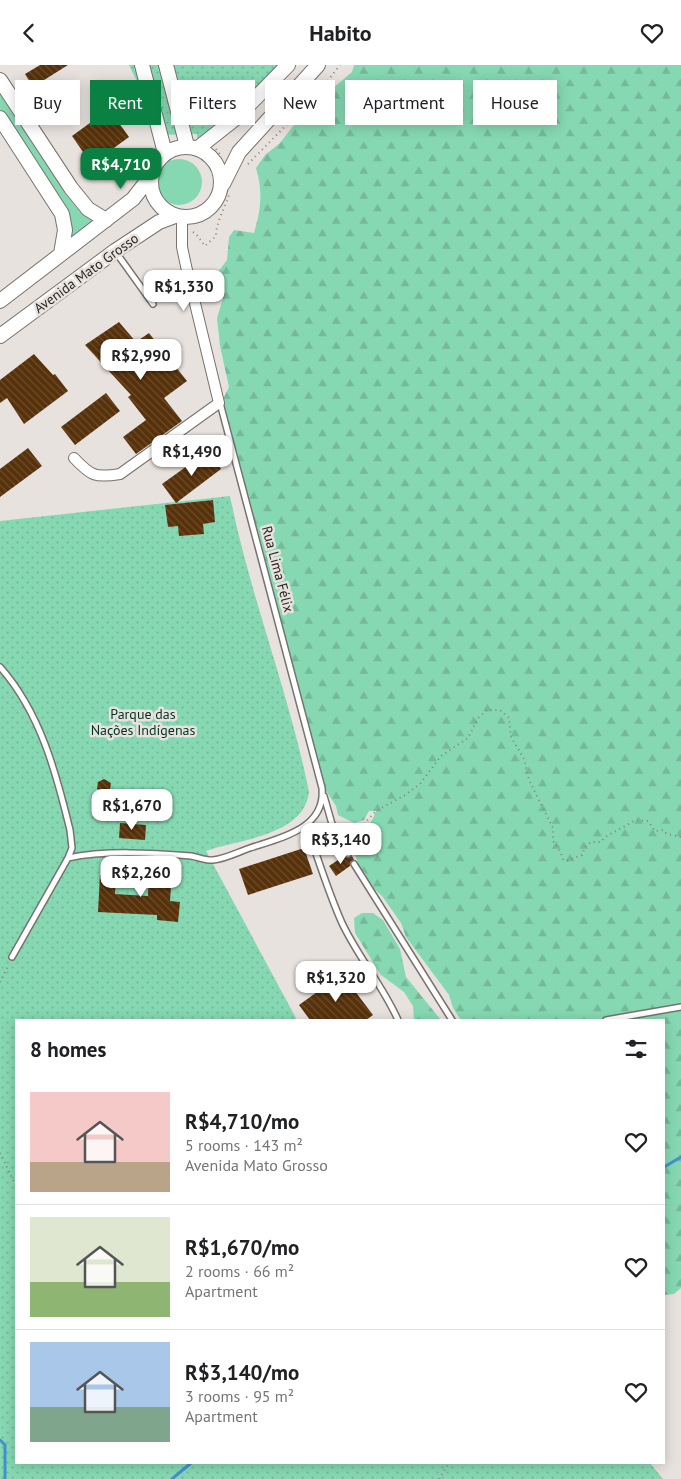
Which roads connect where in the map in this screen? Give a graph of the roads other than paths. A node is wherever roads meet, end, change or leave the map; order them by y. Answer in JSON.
{"nodes":[{"id":1,"x":142,"y":65,"type":"edge"},
{"id":2,"x":166,"y":65,"type":"edge"},
{"id":3,"x":288,"y":65,"type":"edge"},
{"id":4,"x":318,"y":65,"type":"edge"},
{"id":5,"x":0,"y":81,"type":"edge"},
{"id":6,"x":0,"y":118,"type":"edge"},
{"id":7,"x":192,"y":147,"type":"junction"},
{"id":8,"x":165,"y":153,"type":"junction"},
{"id":9,"x":151,"y":176,"type":"junction"},
{"id":10,"x":225,"y":191,"type":"junction"},
{"id":11,"x":179,"y":217,"type":"junction"},
{"id":12,"x":106,"y":220,"type":"junction"},
{"id":13,"x":115,"y":251,"type":"junction"},
{"id":14,"x":61,"y":254,"type":"junction"},
{"id":15,"x":0,"y":301,"type":"edge"},
{"id":16,"x":152,"y":304,"type":"dead end"},
{"id":17,"x":0,"y":335,"type":"edge"},
{"id":18,"x":220,"y":403,"type":"junction"},
{"id":19,"x":74,"y":458,"type":"dead end"},
{"id":20,"x":0,"y":667,"type":"edge"},
{"id":21,"x":322,"y":788,"type":"junction"},
{"id":22,"x":306,"y":825,"type":"junction"},
{"id":23,"x":348,"y":854,"type":"dead end"},
{"id":24,"x":68,"y":858,"type":"junction"},
{"id":25,"x":354,"y":864,"type":"dead end"},
{"id":26,"x":12,"y":957,"type":"road end"},
{"id":27,"x":681,"y":1007,"type":"edge"},
{"id":28,"x":398,"y":1019,"type":"edge"},
{"id":29,"x":451,"y":1019,"type":"edge"},
{"id":30,"x":612,"y":1019,"type":"edge"}],
"edges":[{"from":1,"to":8,"type":"main road"},
{"from":2,"to":7,"type":"main road"},
{"from":3,"to":7,"type":"main road"},
{"from":4,"to":10,"type":"main road"},
{"from":5,"to":12,"type":"main road"},
{"from":6,"to":14,"type":"main road"},
{"from":7,"to":8,"type":"main road"},
{"from":7,"to":10,"type":"main road"},
{"from":8,"to":9,"type":"main road"},
{"from":9,"to":11,"type":"main road"},
{"from":9,"to":12,"type":"main road","name":"Avenida Mato Grosso"},
{"from":10,"to":11,"type":"main road"},
{"from":11,"to":13,"type":"main road","name":"Avenida Mato Grosso"},
{"from":11,"to":18,"type":"street","name":"Rua Lima Félix"},
{"from":12,"to":14,"type":"main road","name":"Avenida Mato Grosso"},
{"from":13,"to":16,"type":"lane"},
{"from":13,"to":17,"type":"main road","name":"Avenida Mato Grosso"},
{"from":14,"to":15,"type":"main road","name":"Avenida Mato Grosso"},
{"from":18,"to":19,"type":"street"},
{"from":18,"to":21,"type":"lane","name":"Rua Lima Félix"},
{"from":20,"to":24,"type":"lane"},
{"from":21,"to":22,"type":"lane","name":"Rua Lima Félix"},
{"from":21,"to":23,"type":"lane"},
{"from":22,"to":24,"type":"lane","name":"Rua Lima Félix"},
{"from":22,"to":28,"type":"lane"},
{"from":24,"to":26,"type":"lane"},
{"from":25,"to":29,"type":"lane"},
{"from":27,"to":30,"type":"lane"}]}
